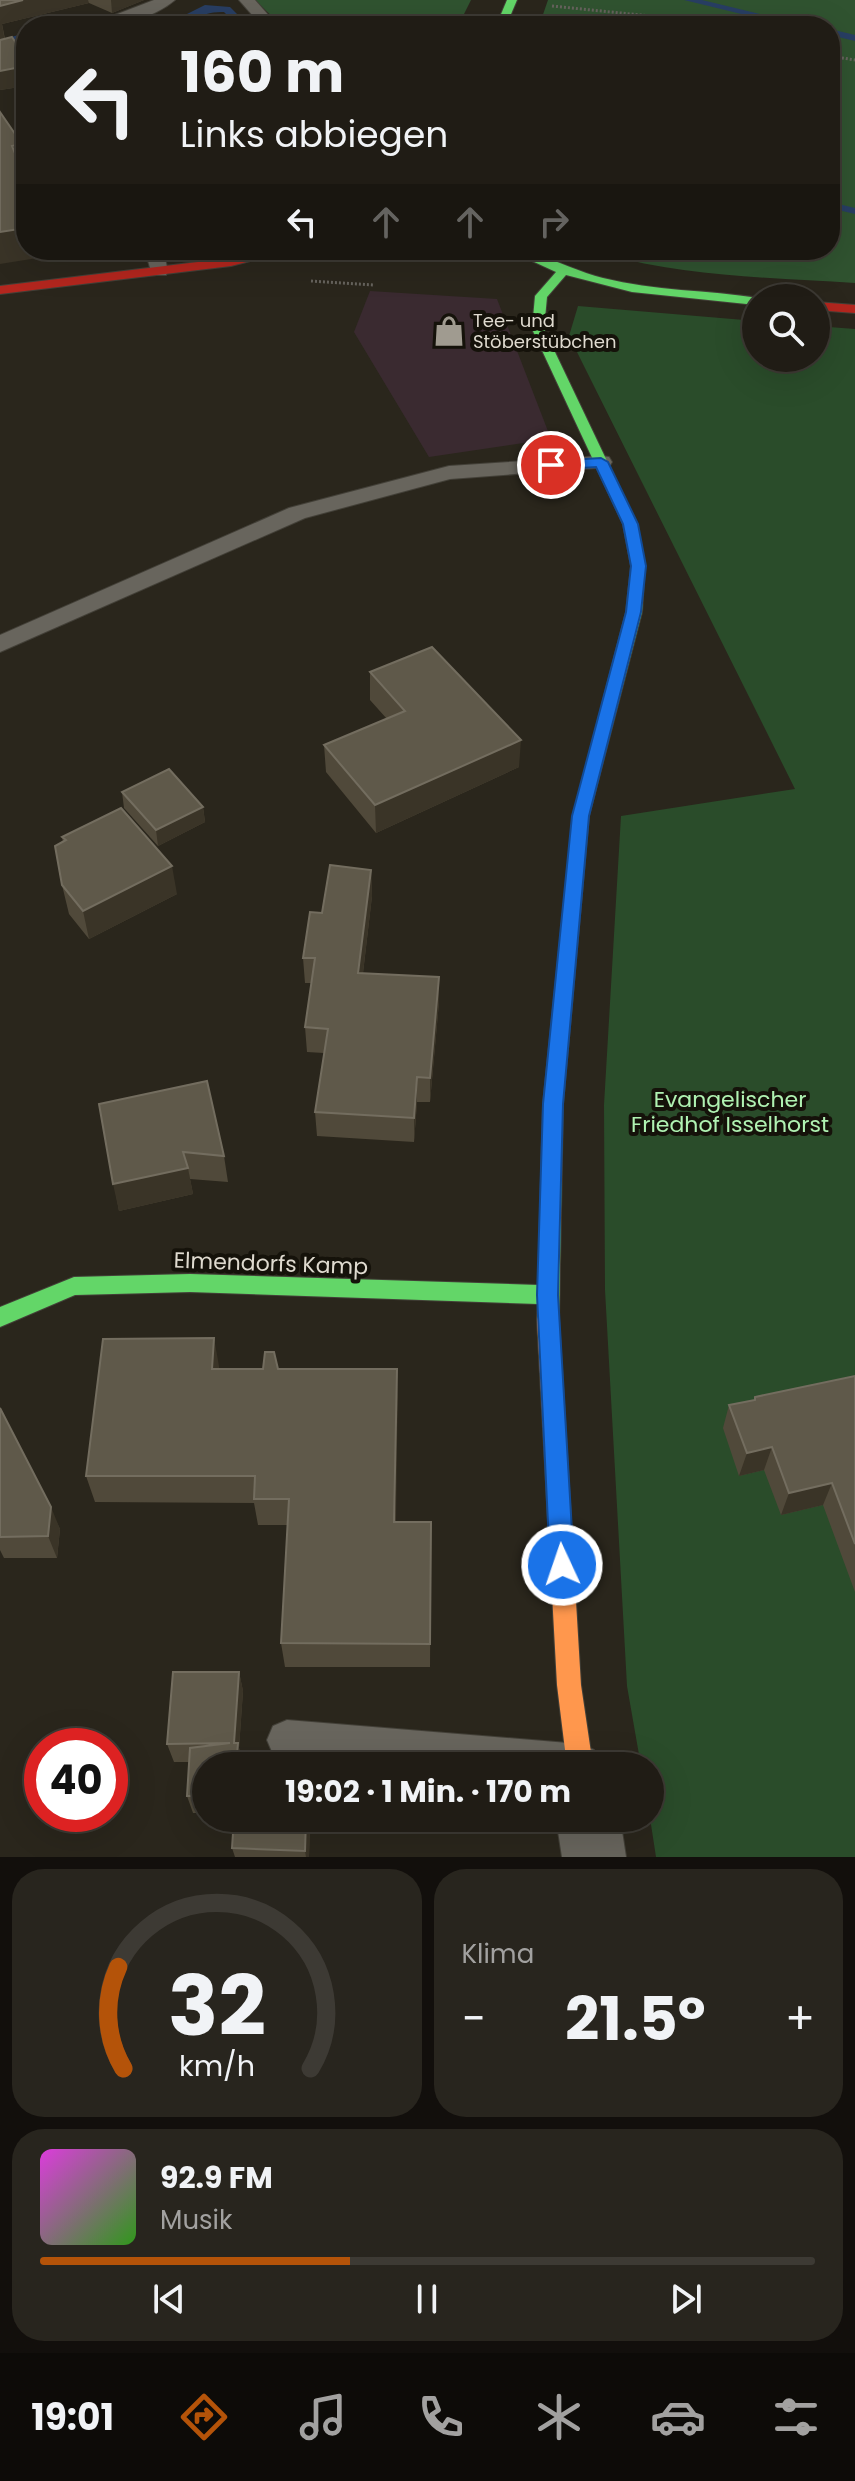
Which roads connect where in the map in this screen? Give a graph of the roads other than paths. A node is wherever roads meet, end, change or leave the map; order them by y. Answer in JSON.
{"nodes":[{"id":1,"x":167,"y":0,"type":"edge"},
{"id":2,"x":247,"y":0,"type":"edge"},
{"id":3,"x":129,"y":16,"type":"edge"},
{"id":4,"x":261,"y":16,"type":"edge"},
{"id":5,"x":156,"y":260,"type":"edge"},
{"id":6,"x":240,"y":260,"type":"edge"},
{"id":7,"x":536,"y":260,"type":"edge"},
{"id":8,"x":159,"y":271,"type":"junction"},
{"id":9,"x":562,"y":272,"type":"junction"},
{"id":10,"x":0,"y":290,"type":"edge"},
{"id":11,"x":742,"y":299,"type":"edge"},
{"id":12,"x":830,"y":307,"type":"edge"},
{"id":13,"x":855,"y":309,"type":"edge"},
{"id":14,"x":601,"y":462,"type":"junction"},
{"id":15,"x":0,"y":644,"type":"edge"},
{"id":16,"x":547,"y":1295,"type":"junction"},
{"id":17,"x":0,"y":1317,"type":"edge"},
{"id":18,"x":287,"y":1740,"type":"dead end"},
{"id":19,"x":370,"y":1752,"type":"edge"},
{"id":20,"x":579,"y":1752,"type":"edge"},
{"id":21,"x":590,"y":1832,"type":"edge"},
{"id":22,"x":594,"y":1857,"type":"edge"}],
"edges":[{"from":1,"to":3,"type":"lane"},
{"from":2,"to":4,"type":"lane"},
{"from":5,"to":8,"type":"lane"},
{"from":6,"to":8,"type":"street"},
{"from":7,"to":9,"type":"street"},
{"from":8,"to":10,"type":"street"},
{"from":9,"to":11,"type":"street"},
{"from":9,"to":14,"type":"street"},
{"from":12,"to":13,"type":"street"},
{"from":14,"to":15,"type":"lane"},
{"from":14,"to":16,"type":"street"},
{"from":16,"to":17,"type":"street","name":"Elmendorfs Kamp"},
{"from":16,"to":20,"type":"street"},
{"from":18,"to":19,"type":"lane"},
{"from":21,"to":22,"type":"street"}]}
